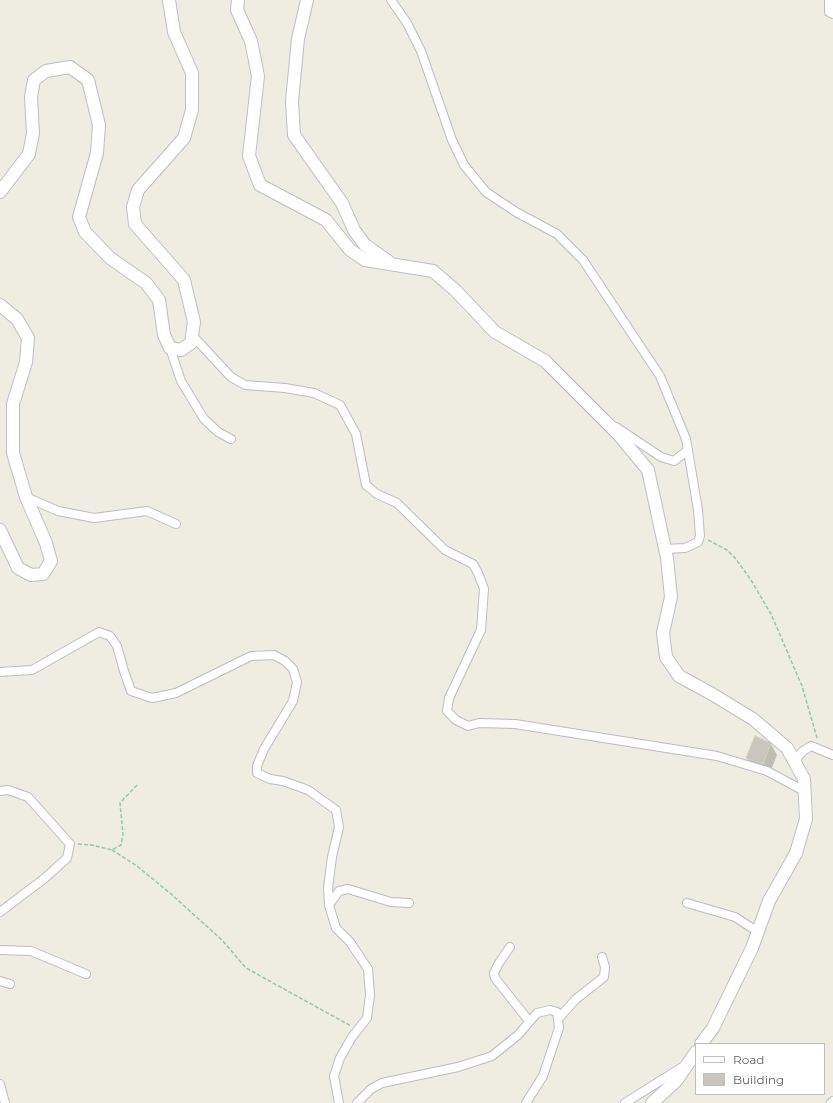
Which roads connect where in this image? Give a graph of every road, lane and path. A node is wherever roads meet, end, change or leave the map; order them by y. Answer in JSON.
{"nodes":[{"id":1,"x":168,"y":0,"type":"edge"},
{"id":2,"x":238,"y":0,"type":"edge"},
{"id":3,"x":307,"y":0,"type":"edge"},
{"id":4,"x":391,"y":0,"type":"edge"},
{"id":5,"x":829,"y":0,"type":"edge"},
{"id":6,"x":833,"y":14,"type":"edge"},
{"id":7,"x":0,"y":192,"type":"edge"},
{"id":8,"x":390,"y":263,"type":"junction"},
{"id":9,"x":0,"y":305,"type":"edge"},
{"id":10,"x":192,"y":335,"type":"junction"},
{"id":11,"x":170,"y":348,"type":"junction"},
{"id":12,"x":606,"y":422,"type":"junction"},
{"id":13,"x":230,"y":439,"type":"dead end"},
{"id":14,"x":688,"y":450,"type":"junction"},
{"id":15,"x":26,"y":497,"type":"junction"},
{"id":16,"x":176,"y":524,"type":"dead end"},
{"id":17,"x":0,"y":530,"type":"edge"},
{"id":18,"x":700,"y":536,"type":"junction"},
{"id":19,"x":666,"y":549,"type":"junction"},
{"id":20,"x":0,"y":672,"type":"edge"},
{"id":21,"x":820,"y":750,"type":"junction"},
{"id":22,"x":833,"y":755,"type":"edge"},
{"id":23,"x":794,"y":761,"type":"junction"},
{"id":24,"x":137,"y":785,"type":"dead end"},
{"id":25,"x":0,"y":791,"type":"edge"},
{"id":26,"x":804,"y":791,"type":"junction"},
{"id":27,"x":70,"y":844,"type":"junction"},
{"id":28,"x":112,"y":850,"type":"junction"},
{"id":29,"x":687,"y":903,"type":"dead end"},
{"id":30,"x":409,"y":904,"type":"dead end"},
{"id":31,"x":329,"y":905,"type":"junction"},
{"id":32,"x":0,"y":912,"type":"edge"},
{"id":33,"x":758,"y":932,"type":"junction"},
{"id":34,"x":510,"y":947,"type":"dead end"},
{"id":35,"x":0,"y":950,"type":"edge"},
{"id":36,"x":602,"y":957,"type":"dead end"},
{"id":37,"x":86,"y":974,"type":"dead end"},
{"id":38,"x":0,"y":981,"type":"edge"},
{"id":39,"x":10,"y":984,"type":"dead end"},
{"id":40,"x":558,"y":1019,"type":"junction"},
{"id":41,"x":529,"y":1021,"type":"junction"},
{"id":42,"x":358,"y":1029,"type":"junction"},
{"id":43,"x":702,"y":1043,"type":"edge"},
{"id":44,"x":695,"y":1053,"type":"edge"},
{"id":45,"x":687,"y":1064,"type":"junction"},
{"id":46,"x":0,"y":1084,"type":"edge"},
{"id":47,"x":5,"y":1103,"type":"edge"},
{"id":48,"x":339,"y":1103,"type":"edge"},
{"id":49,"x":357,"y":1103,"type":"edge"},
{"id":50,"x":526,"y":1103,"type":"edge"},
{"id":51,"x":625,"y":1103,"type":"edge"},
{"id":52,"x":652,"y":1103,"type":"edge"}],
"edges":[{"from":1,"to":10,"type":"street"},
{"from":2,"to":8,"type":"street"},
{"from":3,"to":8,"type":"street"},
{"from":4,"to":14,"type":"street"},
{"from":5,"to":6,"type":"street"},
{"from":7,"to":11,"type":"street"},
{"from":8,"to":12,"type":"street"},
{"from":9,"to":15,"type":"street"},
{"from":10,"to":11,"type":"street"},
{"from":10,"to":26,"type":"street"},
{"from":11,"to":13,"type":"street"},
{"from":12,"to":14,"type":"street"},
{"from":12,"to":19,"type":"street"},
{"from":14,"to":18,"type":"street"},
{"from":15,"to":16,"type":"street"},
{"from":15,"to":17,"type":"street"},
{"from":18,"to":19,"type":"street"},
{"from":18,"to":21,"type":"path"},
{"from":19,"to":23,"type":"street"},
{"from":20,"to":31,"type":"street"},
{"from":21,"to":22,"type":"street"},
{"from":21,"to":23,"type":"street"},
{"from":23,"to":26,"type":"street"},
{"from":24,"to":28,"type":"path"},
{"from":25,"to":27,"type":"street"},
{"from":26,"to":33,"type":"street"},
{"from":27,"to":28,"type":"path"},
{"from":27,"to":32,"type":"street"},
{"from":28,"to":42,"type":"path"},
{"from":29,"to":33,"type":"street"},
{"from":30,"to":31,"type":"street"},
{"from":31,"to":42,"type":"street"},
{"from":33,"to":43,"type":"street"},
{"from":34,"to":41,"type":"street"},
{"from":35,"to":37,"type":"street"},
{"from":36,"to":40,"type":"street"},
{"from":38,"to":39,"type":"street"},
{"from":40,"to":41,"type":"street"},
{"from":40,"to":50,"type":"street"},
{"from":41,"to":49,"type":"street"},
{"from":42,"to":48,"type":"street"},
{"from":44,"to":45,"type":"street"},
{"from":45,"to":51,"type":"street"},
{"from":45,"to":52,"type":"street"},
{"from":46,"to":47,"type":"street"}]}
